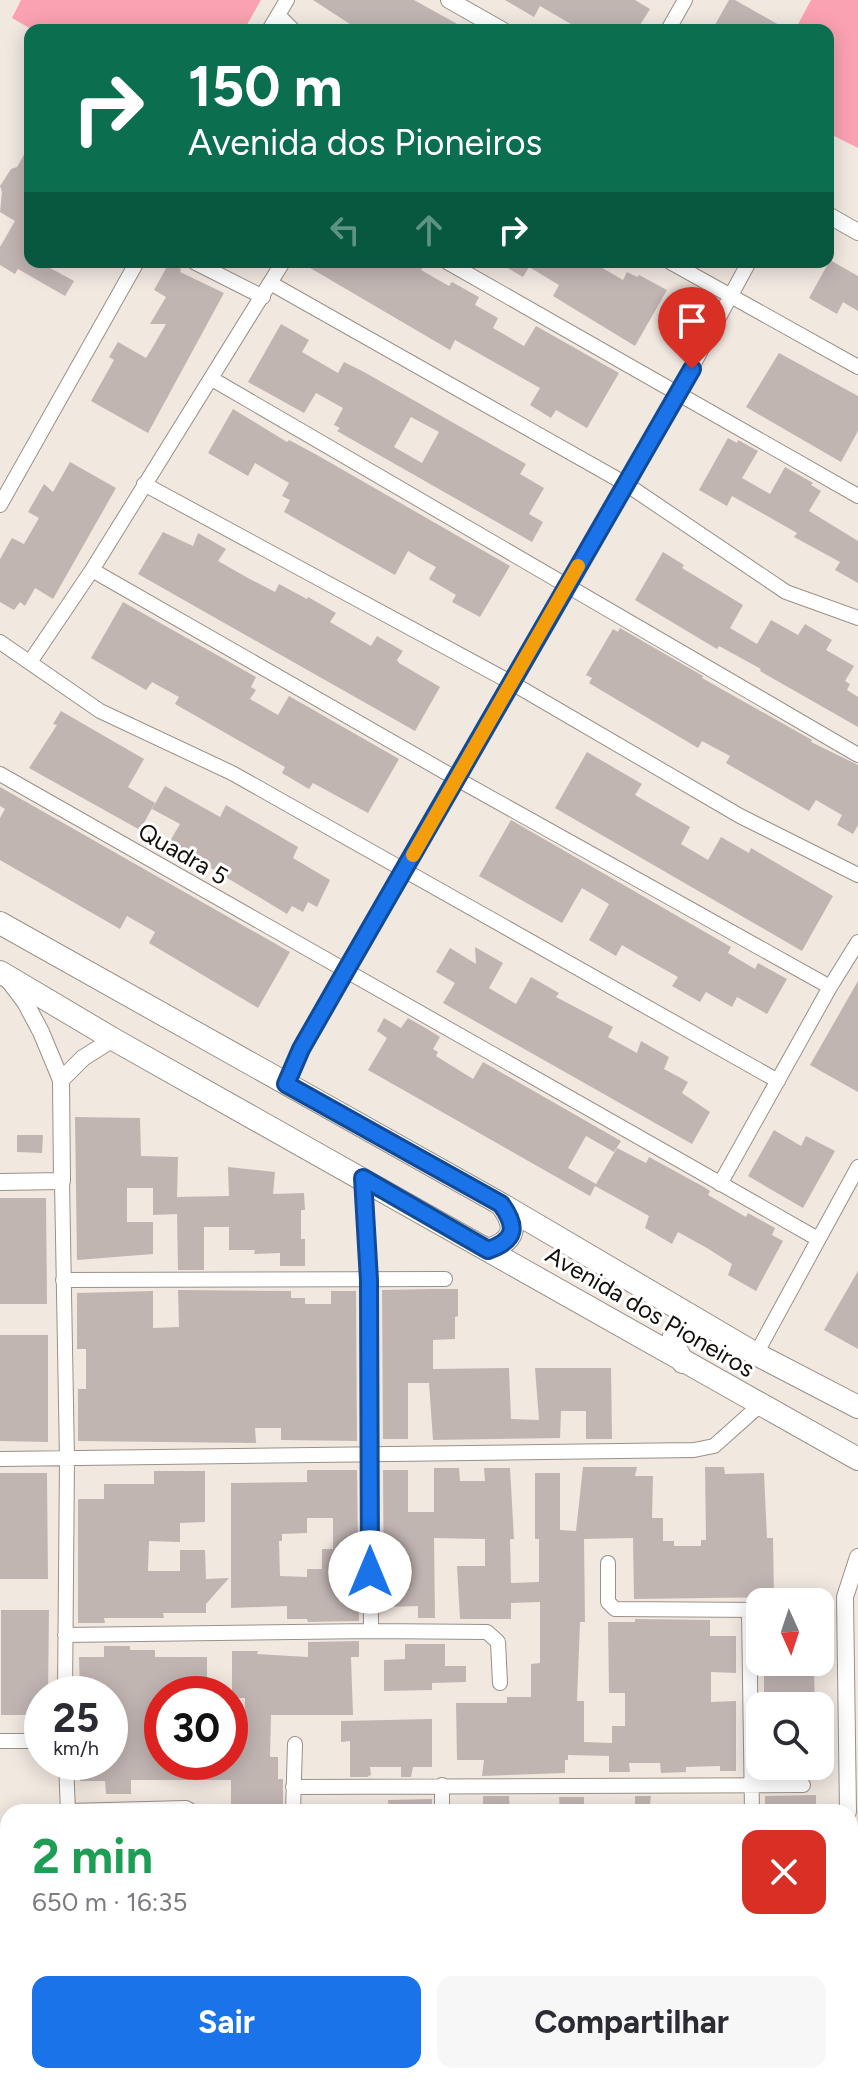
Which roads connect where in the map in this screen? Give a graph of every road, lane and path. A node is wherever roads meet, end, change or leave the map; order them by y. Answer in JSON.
{"nodes":[{"id":1,"x":287,"y":0,"type":"edge"},
{"id":2,"x":449,"y":0,"type":"edge"},
{"id":3,"x":685,"y":0,"type":"edge"},
{"id":4,"x":278,"y":15,"type":"junction"},
{"id":5,"x":273,"y":24,"type":"edge"},
{"id":6,"x":287,"y":24,"type":"edge"},
{"id":7,"x":491,"y":24,"type":"edge"},
{"id":8,"x":671,"y":24,"type":"edge"},
{"id":9,"x":834,"y":218,"type":"edge"},
{"id":10,"x":858,"y":232,"type":"edge"},
{"id":11,"x":134,"y":268,"type":"edge"},
{"id":12,"x":206,"y":268,"type":"edge"},
{"id":13,"x":280,"y":268,"type":"edge"},
{"id":14,"x":458,"y":268,"type":"edge"},
{"id":15,"x":681,"y":268,"type":"edge"},
{"id":16,"x":746,"y":268,"type":"edge"},
{"id":17,"x":272,"y":284,"type":"junction"},
{"id":18,"x":732,"y":295,"type":"junction"},
{"id":19,"x":263,"y":297,"type":"junction"},
{"id":20,"x":858,"y":367,"type":"edge"},
{"id":21,"x":212,"y":379,"type":"junction"},
{"id":22,"x":678,"y":393,"type":"junction"},
{"id":23,"x":144,"y":484,"type":"junction"},
{"id":24,"x":626,"y":484,"type":"junction"},
{"id":25,"x":858,"y":496,"type":"edge"},
{"id":26,"x":0,"y":505,"type":"edge"},
{"id":27,"x":92,"y":570,"type":"junction"},
{"id":28,"x":567,"y":586,"type":"junction"},
{"id":29,"x":858,"y":618,"type":"edge"},
{"id":30,"x":0,"y":642,"type":"edge"},
{"id":31,"x":30,"y":662,"type":"junction"},
{"id":32,"x":512,"y":683,"type":"junction"},
{"id":33,"x":858,"y":755,"type":"edge"},
{"id":34,"x":0,"y":774,"type":"edge"},
{"id":35,"x":457,"y":779,"type":"junction"},
{"id":36,"x":404,"y":871,"type":"junction"},
{"id":37,"x":858,"y":875,"type":"edge"},
{"id":38,"x":0,"y":923,"type":"edge"},
{"id":39,"x":858,"y":942,"type":"edge"},
{"id":40,"x":345,"y":972,"type":"junction"},
{"id":41,"x":2,"y":973,"type":"edge"},
{"id":42,"x":830,"y":987,"type":"junction"},
{"id":43,"x":113,"y":1039,"type":"junction"},
{"id":44,"x":61,"y":1080,"type":"junction"},
{"id":45,"x":778,"y":1081,"type":"junction"},
{"id":46,"x":286,"y":1084,"type":"junction"},
{"id":47,"x":858,"y":1167,"type":"edge"},
{"id":48,"x":363,"y":1178,"type":"junction"},
{"id":49,"x":62,"y":1181,"type":"junction"},
{"id":50,"x":0,"y":1182,"type":"edge"},
{"id":51,"x":720,"y":1184,"type":"junction"},
{"id":52,"x":501,"y":1204,"type":"junction"},
{"id":53,"x":818,"y":1239,"type":"junction"},
{"id":54,"x":488,"y":1250,"type":"junction"},
{"id":55,"x":445,"y":1279,"type":"dead end"},
{"id":56,"x":63,"y":1280,"type":"junction"},
{"id":57,"x":369,"y":1280,"type":"junction"},
{"id":58,"x":707,"y":1326,"type":"junction"},
{"id":59,"x":756,"y":1354,"type":"junction"},
{"id":60,"x":683,"y":1362,"type":"junction"},
{"id":61,"x":760,"y":1405,"type":"junction"},
{"id":62,"x":858,"y":1407,"type":"edge"},
{"id":63,"x":370,"y":1455,"type":"junction"},
{"id":64,"x":0,"y":1459,"type":"edge"},
{"id":65,"x":67,"y":1459,"type":"junction"},
{"id":66,"x":858,"y":1459,"type":"edge"},
{"id":67,"x":858,"y":1557,"type":"edge"},
{"id":68,"x":608,"y":1563,"type":"dead end"},
{"id":69,"x":746,"y":1610,"type":"edge"},
{"id":70,"x":371,"y":1631,"type":"junction"},
{"id":71,"x":65,"y":1635,"type":"junction"},
{"id":72,"x":65,"y":1676,"type":"edge"},
{"id":73,"x":754,"y":1676,"type":"edge"},
{"id":74,"x":500,"y":1683,"type":"dead end"},
{"id":75,"x":0,"y":1741,"type":"edge"},
{"id":76,"x":24,"y":1741,"type":"edge"},
{"id":77,"x":295,"y":1744,"type":"dead end"},
{"id":78,"x":67,"y":1780,"type":"edge"},
{"id":79,"x":752,"y":1784,"type":"junction"},
{"id":80,"x":442,"y":1785,"type":"junction"},
{"id":81,"x":803,"y":1785,"type":"dead end"},
{"id":82,"x":293,"y":1787,"type":"junction"},
{"id":83,"x":68,"y":1804,"type":"edge"},
{"id":84,"x":293,"y":1804,"type":"edge"},
{"id":85,"x":442,"y":1804,"type":"edge"},
{"id":86,"x":752,"y":1804,"type":"edge"},
{"id":87,"x":848,"y":1804,"type":"edge"}],
"edges":[{"from":1,"to":4,"type":"street"},
{"from":2,"to":7,"type":"street"},
{"from":3,"to":8,"type":"street"},
{"from":4,"to":5,"type":"street"},
{"from":4,"to":6,"type":"street"},
{"from":9,"to":10,"type":"street"},
{"from":11,"to":26,"type":"street"},
{"from":12,"to":19,"type":"street"},
{"from":13,"to":17,"type":"street"},
{"from":14,"to":22,"type":"street"},
{"from":15,"to":18,"type":"street"},
{"from":16,"to":18,"type":"street"},
{"from":17,"to":19,"type":"street"},
{"from":17,"to":24,"type":"street"},
{"from":18,"to":20,"type":"street"},
{"from":18,"to":22,"type":"street"},
{"from":19,"to":21,"type":"street"},
{"from":21,"to":23,"type":"street"},
{"from":21,"to":28,"type":"street"},
{"from":22,"to":24,"type":"street"},
{"from":22,"to":25,"type":"street"},
{"from":23,"to":27,"type":"street"},
{"from":23,"to":32,"type":"street"},
{"from":24,"to":28,"type":"street"},
{"from":24,"to":29,"type":"street"},
{"from":27,"to":31,"type":"street"},
{"from":27,"to":35,"type":"street"},
{"from":28,"to":32,"type":"street"},
{"from":28,"to":33,"type":"street"},
{"from":30,"to":31,"type":"street"},
{"from":31,"to":36,"type":"street"},
{"from":32,"to":35,"type":"street"},
{"from":32,"to":37,"type":"street"},
{"from":34,"to":40,"type":"street","name":"Quadra 5"},
{"from":35,"to":36,"type":"street"},
{"from":35,"to":42,"type":"street"},
{"from":36,"to":40,"type":"street"},
{"from":36,"to":45,"type":"street"},
{"from":38,"to":46,"type":"main road","name":"Avenida dos Pioneiros"},
{"from":39,"to":42,"type":"street"},
{"from":40,"to":46,"type":"street"},
{"from":40,"to":51,"type":"street","name":"Quadra 5"},
{"from":41,"to":43,"type":"main road","name":"Avenida dos Pioneiros"},
{"from":41,"to":44,"type":"street"},
{"from":42,"to":45,"type":"street"},
{"from":43,"to":44,"type":"street"},
{"from":43,"to":48,"type":"main road","name":"Avenida dos Pioneiros"},
{"from":44,"to":49,"type":"street"},
{"from":45,"to":51,"type":"street"},
{"from":46,"to":52,"type":"main road","name":"Avenida dos Pioneiros"},
{"from":47,"to":53,"type":"street"},
{"from":48,"to":54,"type":"main road","name":"Avenida dos Pioneiros"},
{"from":48,"to":57,"type":"street"},
{"from":49,"to":50,"type":"street"},
{"from":49,"to":56,"type":"street"},
{"from":51,"to":53,"type":"street","name":"Quadra 5"},
{"from":52,"to":54,"type":"main road"},
{"from":52,"to":58,"type":"main road","name":"Avenida dos Pioneiros"},
{"from":53,"to":59,"type":"street"},
{"from":54,"to":60,"type":"main road","name":"Avenida dos Pioneiros"},
{"from":55,"to":57,"type":"street"},
{"from":56,"to":57,"type":"street"},
{"from":56,"to":65,"type":"street"},
{"from":57,"to":63,"type":"street"},
{"from":58,"to":59,"type":"main road","name":"Avenida dos Pioneiros"},
{"from":58,"to":60,"type":"main road"},
{"from":59,"to":62,"type":"main road","name":"Avenida dos Pioneiros"},
{"from":60,"to":61,"type":"main road","name":"Avenida dos Pioneiros"},
{"from":61,"to":63,"type":"street"},
{"from":61,"to":66,"type":"main road","name":"Avenida dos Pioneiros"},
{"from":63,"to":65,"type":"street"},
{"from":63,"to":70,"type":"street"},
{"from":64,"to":65,"type":"street"},
{"from":65,"to":71,"type":"street"},
{"from":67,"to":87,"type":"street"},
{"from":68,"to":69,"type":"street"},
{"from":70,"to":71,"type":"street"},
{"from":70,"to":74,"type":"street"},
{"from":71,"to":72,"type":"street"},
{"from":73,"to":79,"type":"street"},
{"from":75,"to":76,"type":"street"},
{"from":77,"to":82,"type":"street"},
{"from":78,"to":83,"type":"street"},
{"from":79,"to":80,"type":"street"},
{"from":79,"to":81,"type":"street"},
{"from":79,"to":86,"type":"street"},
{"from":80,"to":82,"type":"street"},
{"from":80,"to":85,"type":"street"},
{"from":82,"to":84,"type":"street"}]}
